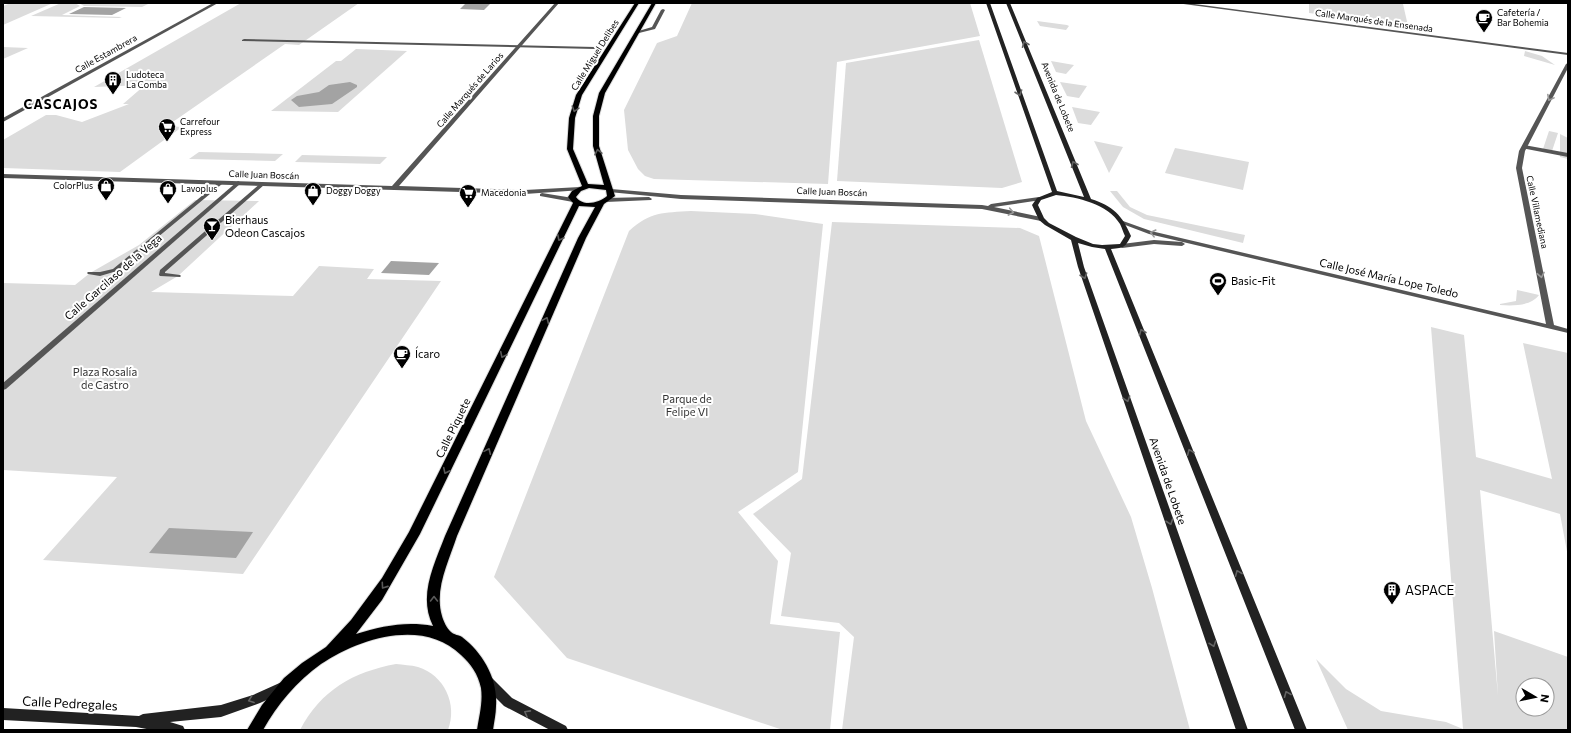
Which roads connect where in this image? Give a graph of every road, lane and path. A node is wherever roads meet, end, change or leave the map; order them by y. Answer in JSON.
{"nodes":[{"id":1,"x":216,"y":3,"type":"edge"},
{"id":2,"x":557,"y":3,"type":"edge"},
{"id":3,"x":637,"y":3,"type":"edge"},
{"id":4,"x":654,"y":3,"type":"edge"},
{"id":5,"x":988,"y":3,"type":"edge"},
{"id":6,"x":1008,"y":3,"type":"edge"},
{"id":7,"x":1178,"y":3,"type":"edge"},
{"id":8,"x":663,"y":10,"type":"dead end"},
{"id":9,"x":637,"y":33,"type":"junction"},
{"id":10,"x":244,"y":40,"type":"dead end"},
{"id":11,"x":519,"y":46,"type":"junction"},
{"id":12,"x":595,"y":48,"type":"dead end"},
{"id":13,"x":1568,"y":54,"type":"edge"},
{"id":14,"x":1568,"y":64,"type":"edge"},
{"id":15,"x":3,"y":120,"type":"edge"},
{"id":16,"x":1524,"y":147,"type":"junction"},
{"id":17,"x":1568,"y":155,"type":"edge"},
{"id":18,"x":3,"y":176,"type":"edge"},
{"id":19,"x":220,"y":183,"type":"junction"},
{"id":20,"x":238,"y":183,"type":"junction"},
{"id":21,"x":262,"y":184,"type":"junction"},
{"id":22,"x":394,"y":188,"type":"junction"},
{"id":23,"x":583,"y":188,"type":"junction"},
{"id":24,"x":610,"y":190,"type":"junction"},
{"id":25,"x":525,"y":192,"type":"junction"},
{"id":26,"x":1055,"y":193,"type":"junction"},
{"id":27,"x":681,"y":197,"type":"junction"},
{"id":28,"x":1039,"y":199,"type":"junction"},
{"id":29,"x":1088,"y":200,"type":"junction"},
{"id":30,"x":575,"y":201,"type":"junction"},
{"id":31,"x":604,"y":202,"type":"junction"},
{"id":32,"x":982,"y":207,"type":"junction"},
{"id":33,"x":1041,"y":219,"type":"junction"},
{"id":34,"x":1122,"y":223,"type":"junction"},
{"id":35,"x":1074,"y":239,"type":"junction"},
{"id":36,"x":1205,"y":245,"type":"junction"},
{"id":37,"x":1122,"y":246,"type":"junction"},
{"id":38,"x":1108,"y":249,"type":"junction"},
{"id":39,"x":90,"y":273,"type":"dead end"},
{"id":40,"x":178,"y":276,"type":"dead end"},
{"id":41,"x":1551,"y":328,"type":"junction"},
{"id":42,"x":1568,"y":331,"type":"edge"},
{"id":43,"x":3,"y":387,"type":"edge"},
{"id":44,"x":445,"y":635,"type":"junction"},
{"id":45,"x":331,"y":651,"type":"junction"},
{"id":46,"x":486,"y":680,"type":"junction"},
{"id":47,"x":287,"y":684,"type":"junction"},
{"id":48,"x":3,"y":714,"type":"edge"},
{"id":49,"x":136,"y":721,"type":"junction"},
{"id":50,"x":179,"y":730,"type":"edge"},
{"id":51,"x":255,"y":730,"type":"edge"},
{"id":52,"x":485,"y":730,"type":"edge"},
{"id":53,"x":562,"y":730,"type":"edge"},
{"id":54,"x":1242,"y":730,"type":"edge"},
{"id":55,"x":1301,"y":730,"type":"edge"}],
"edges":[{"from":1,"to":15,"type":"street","name":"Calle Estambrera"},
{"from":2,"to":11,"type":"street","name":"Calle Marqués de Larios"},
{"from":3,"to":23,"type":"main road","name":"Calle Miguel Delibes","one_way":true},
{"from":4,"to":9,"type":"main road"},
{"from":5,"to":26,"type":"main road","one_way":true},
{"from":29,"to":6,"type":"main road","name":"Avenida de Lobete","one_way":true},
{"from":7,"to":13,"type":"street","name":"Calle Marqués de la Ensenada"},
{"from":8,"to":9,"type":"street"},
{"from":24,"to":9,"type":"main road","one_way":true},
{"from":10,"to":11,"type":"street"},
{"from":11,"to":12,"type":"street"},
{"from":11,"to":22,"type":"street","name":"Calle Marqués de Larios"},
{"from":14,"to":16,"type":"street","name":"Calle Villamediana","one_way":true},
{"from":16,"to":17,"type":"street"},
{"from":16,"to":41,"type":"street","name":"Calle Villamediana","one_way":true},
{"from":18,"to":19,"type":"street","name":"Calle Juan Boscán"},
{"from":19,"to":20,"type":"street","name":"Calle Juan Boscán"},
{"from":19,"to":39,"type":"street","name":"Calle Garcilaso de la Vega"},
{"from":20,"to":21,"type":"street","name":"Calle Juan Boscán"},
{"from":20,"to":43,"type":"street","name":"Calle Garcilaso de la Vega"},
{"from":21,"to":22,"type":"street","name":"Calle Juan Boscán"},
{"from":21,"to":40,"type":"street"},
{"from":22,"to":25,"type":"street","name":"Calle Juan Boscán"},
{"from":23,"to":24,"type":"main road"},
{"from":23,"to":25,"type":"street","name":"Calle Juan Boscán"},
{"from":23,"to":30,"type":"main road","name":"Calle Piquete"},
{"from":24,"to":27,"type":"street","name":"Calle Juan Boscán"},
{"from":24,"to":31,"type":"main road"},
{"from":25,"to":30,"type":"street","name":"Calle Juan Boscán"},
{"from":26,"to":28,"type":"main road"},
{"from":26,"to":29,"type":"main road"},
{"from":27,"to":31,"type":"street","name":"Calle Juan Boscán"},
{"from":27,"to":32,"type":"street","name":"Calle Juan Boscán"},
{"from":28,"to":32,"type":"street","name":"Calle Juan Boscán"},
{"from":28,"to":33,"type":"main road"},
{"from":29,"to":34,"type":"main road"},
{"from":30,"to":31,"type":"main road"},
{"from":30,"to":45,"type":"main road","name":"Calle Piquete","one_way":true},
{"from":44,"to":31,"type":"main road","one_way":true},
{"from":32,"to":33,"type":"street","name":"Calle Juan Boscán","one_way":true},
{"from":33,"to":35,"type":"main road"},
{"from":36,"to":34,"type":"street","name":"Calle José María Lope Toledo","one_way":true},
{"from":34,"to":37,"type":"main road"},
{"from":35,"to":38,"type":"main road"},
{"from":35,"to":54,"type":"main road","name":"Avenida de Lobete","one_way":true},
{"from":36,"to":37,"type":"street","name":"Calle José María Lope Toledo"},
{"from":36,"to":41,"type":"street","name":"Calle José María Lope Toledo"},
{"from":37,"to":38,"type":"main road"},
{"from":55,"to":38,"type":"main road","one_way":true},
{"from":41,"to":42,"type":"street","name":"Calle José María Lope Toledo"},
{"from":44,"to":45,"type":"main road"},
{"from":44,"to":46,"type":"main road"},
{"from":45,"to":47,"type":"main road"},
{"from":46,"to":52,"type":"main road"},
{"from":53,"to":46,"type":"main road","one_way":true},
{"from":47,"to":49,"type":"main road","name":"Calle Pedregales","one_way":true},
{"from":47,"to":51,"type":"main road"},
{"from":48,"to":49,"type":"main road","name":"Calle Pedregales"},
{"from":49,"to":50,"type":"main road","name":"Calle Pedregales"}]}
